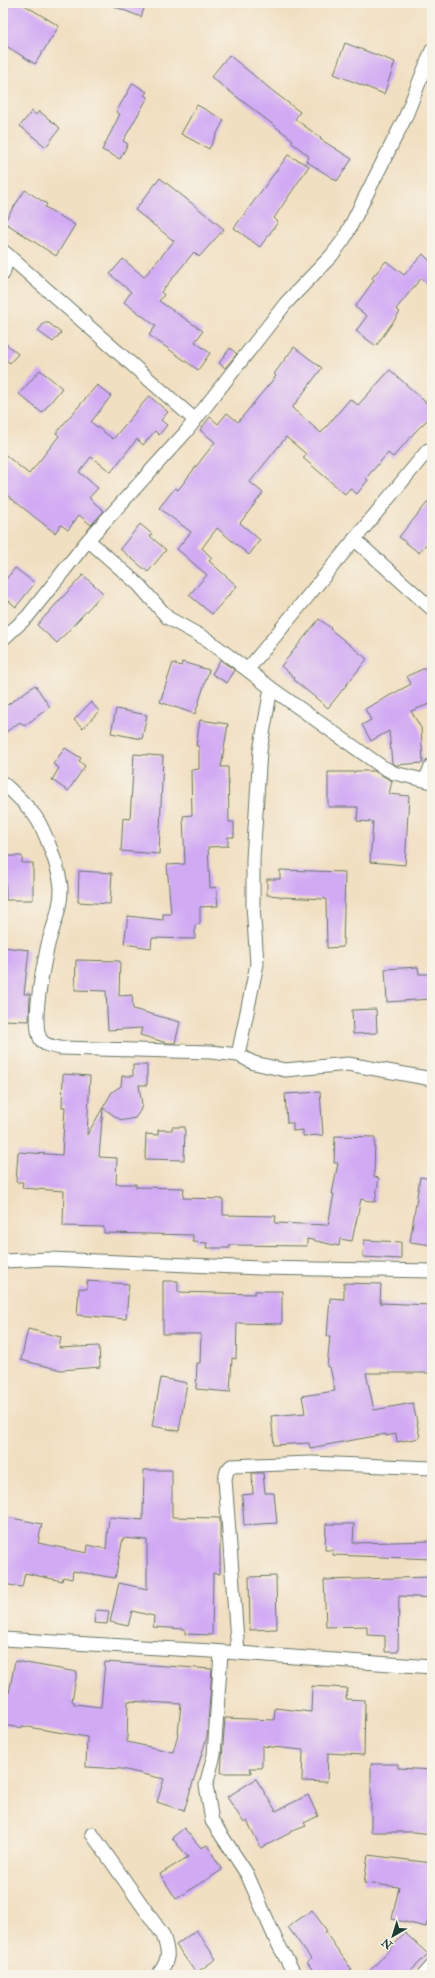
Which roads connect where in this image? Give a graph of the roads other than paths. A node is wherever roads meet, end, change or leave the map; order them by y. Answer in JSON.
{"nodes":[{"id":1,"x":432,"y":50,"type":"edge"},
{"id":2,"x":6,"y":253,"type":"edge"},
{"id":3,"x":3,"y":274,"type":"edge"},
{"id":4,"x":195,"y":420,"type":"junction"},
{"id":5,"x":428,"y":450,"type":"dead end"},
{"id":6,"x":354,"y":539,"type":"junction"},
{"id":7,"x":88,"y":540,"type":"junction"},
{"id":8,"x":432,"y":610,"type":"edge"},
{"id":9,"x":3,"y":639,"type":"edge"},
{"id":10,"x":248,"y":669,"type":"junction"},
{"id":11,"x":271,"y":688,"type":"junction"},
{"id":12,"x":432,"y":765,"type":"edge"},
{"id":13,"x":429,"y":781,"type":"edge"},
{"id":14,"x":3,"y":783,"type":"edge"},
{"id":15,"x":238,"y":1056,"type":"junction"},
{"id":16,"x":432,"y":1079,"type":"edge"},
{"id":17,"x":3,"y":1261,"type":"edge"},
{"id":18,"x":432,"y":1271,"type":"edge"},
{"id":19,"x":432,"y":1468,"type":"edge"},
{"id":20,"x":3,"y":1639,"type":"edge"},
{"id":21,"x":221,"y":1653,"type":"junction"},
{"id":22,"x":238,"y":1653,"type":"junction"},
{"id":23,"x":432,"y":1667,"type":"edge"},
{"id":24,"x":92,"y":1834,"type":"dead end"},
{"id":25,"x":432,"y":1966,"type":"edge"},
{"id":26,"x":158,"y":1975,"type":"edge"},
{"id":27,"x":295,"y":1975,"type":"edge"},
{"id":28,"x":424,"y":1975,"type":"edge"}],
"edges":[{"from":1,"to":4,"type":"street"},
{"from":2,"to":3,"type":"street"},
{"from":2,"to":4,"type":"street"},
{"from":4,"to":7,"type":"street"},
{"from":5,"to":6,"type":"street"},
{"from":6,"to":8,"type":"street"},
{"from":6,"to":10,"type":"street"},
{"from":7,"to":9,"type":"street"},
{"from":7,"to":10,"type":"street"},
{"from":10,"to":11,"type":"street"},
{"from":11,"to":13,"type":"street"},
{"from":11,"to":15,"type":"street"},
{"from":12,"to":13,"type":"street"},
{"from":14,"to":15,"type":"street"},
{"from":15,"to":16,"type":"street"},
{"from":17,"to":18,"type":"street"},
{"from":19,"to":22,"type":"street"},
{"from":20,"to":21,"type":"street"},
{"from":21,"to":22,"type":"street"},
{"from":21,"to":27,"type":"street"},
{"from":22,"to":23,"type":"street"},
{"from":24,"to":26,"type":"street"},
{"from":25,"to":28,"type":"street"}]}
